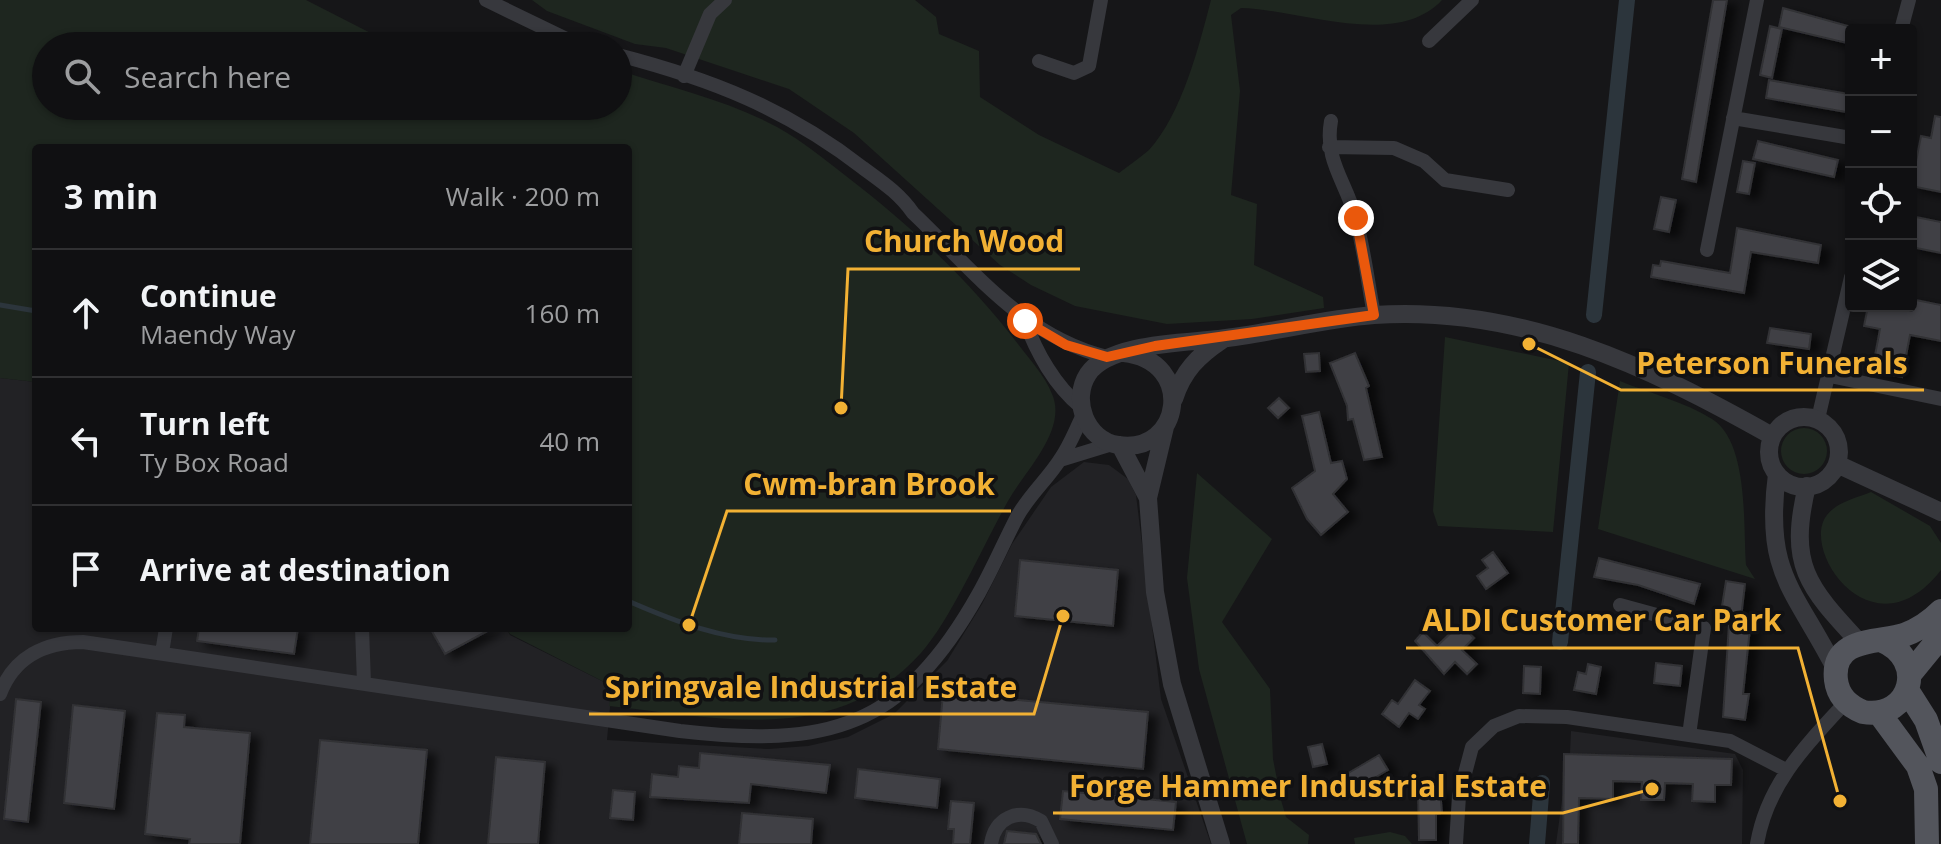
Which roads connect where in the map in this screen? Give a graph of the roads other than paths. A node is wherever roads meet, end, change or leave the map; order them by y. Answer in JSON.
{"nodes":[{"id":1,"x":486,"y":0,"type":"edge"},
{"id":2,"x":725,"y":0,"type":"edge"},
{"id":3,"x":1101,"y":0,"type":"edge"},
{"id":4,"x":1472,"y":0,"type":"edge"},
{"id":5,"x":1757,"y":0,"type":"edge"},
{"id":6,"x":1909,"y":0,"type":"edge"},
{"id":7,"x":1903,"y":24,"type":"edge"},
{"id":8,"x":552,"y":32,"type":"edge"},
{"id":9,"x":1429,"y":41,"type":"dead end"},
{"id":10,"x":632,"y":59,"type":"edge"},
{"id":11,"x":1039,"y":61,"type":"dead end"},
{"id":12,"x":684,"y":76,"type":"junction"},
{"id":13,"x":1733,"y":118,"type":"junction"},
{"id":14,"x":1331,"y":121,"type":"dead end"},
{"id":15,"x":1845,"y":137,"type":"edge"},
{"id":16,"x":1329,"y":147,"type":"junction"},
{"id":17,"x":1508,"y":190,"type":"dead end"},
{"id":18,"x":1707,"y":250,"type":"dead end"},
{"id":19,"x":1845,"y":305,"type":"edge"},
{"id":20,"x":1374,"y":315,"type":"junction"},
{"id":21,"x":1025,"y":321,"type":"junction"},
{"id":22,"x":1224,"y":339,"type":"junction"},
{"id":23,"x":1116,"y":355,"type":"junction"},
{"id":24,"x":1830,"y":376,"type":"junction"},
{"id":25,"x":1173,"y":399,"type":"junction"},
{"id":26,"x":1941,"y":399,"type":"edge"},
{"id":27,"x":1082,"y":411,"type":"junction"},
{"id":28,"x":1818,"y":419,"type":"junction"},
{"id":29,"x":1165,"y":427,"type":"junction"},
{"id":30,"x":1772,"y":436,"type":"junction"},
{"id":31,"x":1116,"y":444,"type":"junction"},
{"id":32,"x":1060,"y":460,"type":"junction"},
{"id":33,"x":1837,"y":464,"type":"junction"},
{"id":34,"x":1777,"y":474,"type":"junction"},
{"id":35,"x":1807,"y":486,"type":"junction"},
{"id":36,"x":1148,"y":498,"type":"junction"},
{"id":37,"x":1938,"y":511,"type":"edge"},
{"id":38,"x":1620,"y":605,"type":"dead end"},
{"id":39,"x":1941,"y":611,"type":"edge"},
{"id":40,"x":165,"y":632,"type":"edge"},
{"id":41,"x":362,"y":632,"type":"edge"},
{"id":42,"x":1941,"y":636,"type":"edge"},
{"id":43,"x":1870,"y":641,"type":"junction"},
{"id":44,"x":162,"y":653,"type":"junction"},
{"id":45,"x":1836,"y":670,"type":"junction"},
{"id":46,"x":1909,"y":682,"type":"junction"},
{"id":47,"x":364,"y":683,"type":"junction"},
{"id":48,"x":0,"y":694,"type":"edge"},
{"id":49,"x":1846,"y":702,"type":"junction"},
{"id":50,"x":1879,"y":713,"type":"junction"},
{"id":51,"x":1689,"y":735,"type":"junction"},
{"id":52,"x":1941,"y":762,"type":"edge"},
{"id":53,"x":1786,"y":770,"type":"junction"},
{"id":54,"x":991,"y":844,"type":"edge"},
{"id":55,"x":1052,"y":844,"type":"edge"},
{"id":56,"x":1221,"y":844,"type":"edge"},
{"id":57,"x":1456,"y":844,"type":"edge"},
{"id":58,"x":1757,"y":844,"type":"edge"},
{"id":59,"x":1927,"y":844,"type":"edge"}],
"edges":[{"from":1,"to":8,"type":"street"},
{"from":2,"to":12,"type":"street"},
{"from":3,"to":11,"type":"street"},
{"from":4,"to":9,"type":"street"},
{"from":5,"to":13,"type":"street"},
{"from":6,"to":7,"type":"street"},
{"from":10,"to":12,"type":"street"},
{"from":12,"to":21,"type":"street"},
{"from":13,"to":15,"type":"street"},
{"from":13,"to":18,"type":"street"},
{"from":14,"to":16,"type":"street"},
{"from":16,"to":17,"type":"street"},
{"from":16,"to":20,"type":"street"},
{"from":19,"to":24,"type":"street"},
{"from":20,"to":22,"type":"street"},
{"from":20,"to":30,"type":"street"},
{"from":21,"to":23,"type":"street"},
{"from":21,"to":27,"type":"street"},
{"from":22,"to":23,"type":"street"},
{"from":22,"to":25,"type":"street"},
{"from":23,"to":25,"type":"street"},
{"from":23,"to":27,"type":"street"},
{"from":24,"to":26,"type":"street"},
{"from":24,"to":28,"type":"street"},
{"from":25,"to":29,"type":"street"},
{"from":27,"to":31,"type":"street"},
{"from":27,"to":32,"type":"street"},
{"from":28,"to":30,"type":"street"},
{"from":28,"to":33,"type":"street"},
{"from":29,"to":31,"type":"street"},
{"from":29,"to":36,"type":"street"},
{"from":30,"to":34,"type":"street"},
{"from":31,"to":32,"type":"street"},
{"from":31,"to":36,"type":"street"},
{"from":32,"to":47,"type":"street"},
{"from":33,"to":35,"type":"street"},
{"from":33,"to":37,"type":"street"},
{"from":34,"to":35,"type":"street"},
{"from":34,"to":45,"type":"street"},
{"from":35,"to":43,"type":"street"},
{"from":36,"to":56,"type":"street"},
{"from":38,"to":51,"type":"street"},
{"from":39,"to":43,"type":"main road"},
{"from":40,"to":44,"type":"street"},
{"from":41,"to":47,"type":"street"},
{"from":42,"to":46,"type":"main road"},
{"from":43,"to":45,"type":"main road"},
{"from":43,"to":46,"type":"main road"},
{"from":44,"to":47,"type":"street"},
{"from":44,"to":48,"type":"street"},
{"from":45,"to":49,"type":"main road"},
{"from":46,"to":50,"type":"main road"},
{"from":46,"to":52,"type":"main road"},
{"from":49,"to":50,"type":"main road"},
{"from":49,"to":53,"type":"street"},
{"from":50,"to":59,"type":"main road"},
{"from":51,"to":53,"type":"street"},
{"from":51,"to":57,"type":"street"},
{"from":53,"to":58,"type":"street"},
{"from":54,"to":55,"type":"street"}]}
